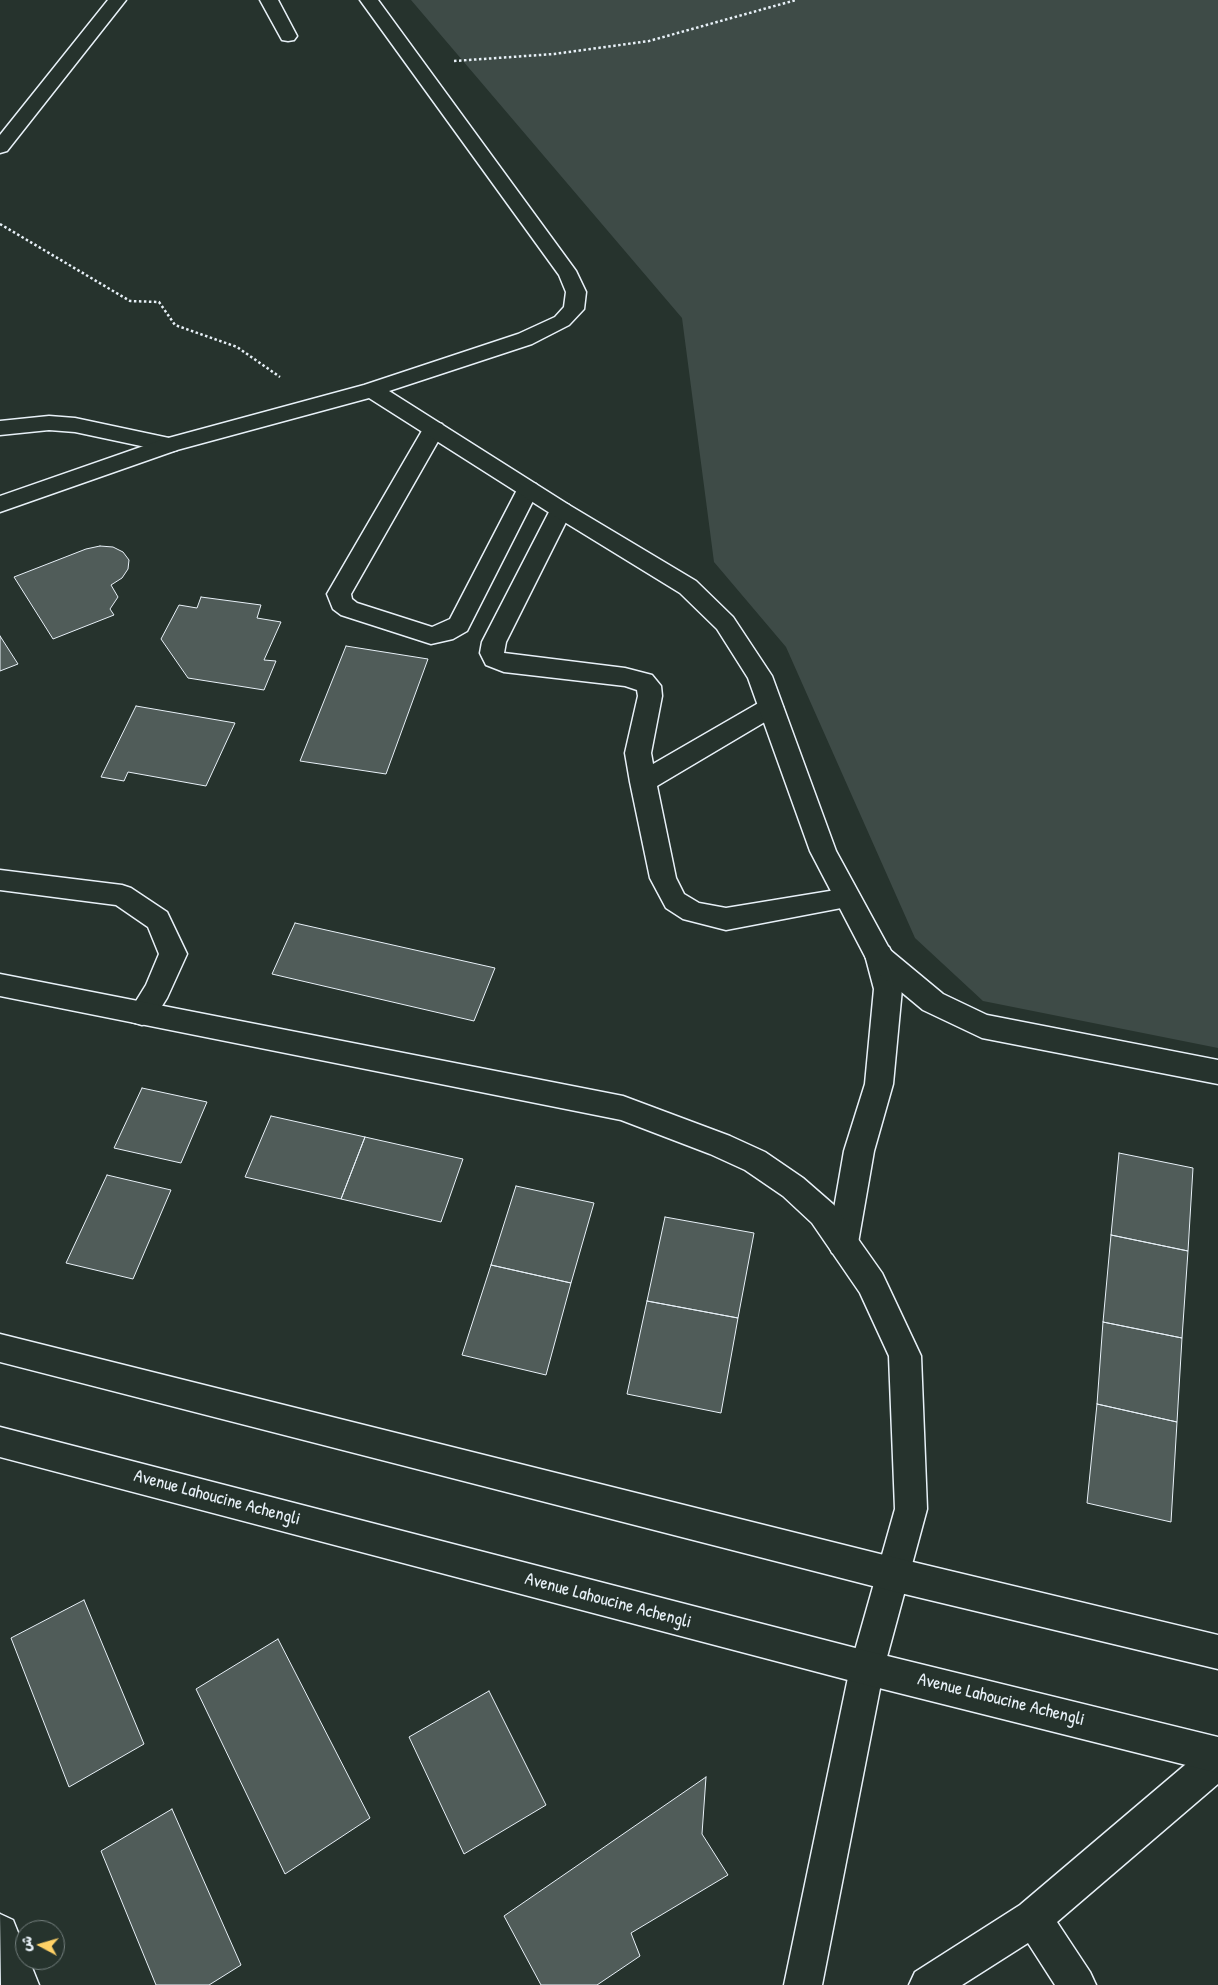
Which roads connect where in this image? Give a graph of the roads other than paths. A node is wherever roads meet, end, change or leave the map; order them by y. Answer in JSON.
{"nodes":[{"id":1,"x":117,"y":0,"type":"edge"},
{"id":2,"x":269,"y":0,"type":"edge"},
{"id":3,"x":369,"y":0,"type":"edge"},
{"id":4,"x":288,"y":36,"type":"dead end"},
{"id":5,"x":0,"y":147,"type":"edge"},
{"id":6,"x":372,"y":390,"type":"junction"},
{"id":7,"x":0,"y":428,"type":"edge"},
{"id":8,"x":434,"y":429,"type":"junction"},
{"id":9,"x":169,"y":445,"type":"junction"},
{"id":10,"x":528,"y":489,"type":"junction"},
{"id":11,"x":0,"y":504,"type":"edge"},
{"id":12,"x":561,"y":510,"type":"junction"},
{"id":13,"x":771,"y":707,"type":"junction"},
{"id":14,"x":643,"y":782,"type":"junction"},
{"id":15,"x":0,"y":880,"type":"edge"},
{"id":16,"x":848,"y":898,"type":"junction"},
{"id":17,"x":879,"y":955,"type":"junction"},
{"id":18,"x":0,"y":985,"type":"edge"},
{"id":19,"x":142,"y":1014,"type":"junction"},
{"id":20,"x":1218,"y":1072,"type":"edge"},
{"id":21,"x":843,"y":1243,"type":"junction"},
{"id":22,"x":0,"y":1348,"type":"edge"},
{"id":23,"x":0,"y":1442,"type":"edge"},
{"id":24,"x":892,"y":1574,"type":"junction"},
{"id":25,"x":1218,"y":1652,"type":"edge"},
{"id":26,"x":867,"y":1668,"type":"junction"},
{"id":27,"x":1218,"y":1755,"type":"edge"},
{"id":28,"x":1218,"y":1761,"type":"edge"},
{"id":29,"x":1033,"y":1918,"type":"junction"},
{"id":30,"x":0,"y":1933,"type":"edge"},
{"id":31,"x":20,"y":1985,"type":"edge"},
{"id":32,"x":803,"y":1985,"type":"edge"},
{"id":33,"x":928,"y":1985,"type":"edge"},
{"id":34,"x":1077,"y":1985,"type":"edge"}],
"edges":[{"from":1,"to":5,"type":"street"},
{"from":2,"to":4,"type":"street"},
{"from":3,"to":6,"type":"street"},
{"from":6,"to":8,"type":"street"},
{"from":6,"to":9,"type":"street"},
{"from":7,"to":9,"type":"street"},
{"from":8,"to":10,"type":"street"},
{"from":8,"to":10,"type":"street"},
{"from":9,"to":11,"type":"street"},
{"from":10,"to":12,"type":"street"},
{"from":12,"to":13,"type":"street"},
{"from":12,"to":14,"type":"street"},
{"from":13,"to":14,"type":"street"},
{"from":13,"to":16,"type":"street"},
{"from":14,"to":16,"type":"street"},
{"from":15,"to":19,"type":"street"},
{"from":16,"to":17,"type":"street"},
{"from":17,"to":20,"type":"street"},
{"from":17,"to":21,"type":"street"},
{"from":18,"to":19,"type":"street"},
{"from":19,"to":21,"type":"street"},
{"from":21,"to":24,"type":"street"},
{"from":22,"to":24,"type":"street"},
{"from":23,"to":26,"type":"street","name":"Avenue Lahoucine Achengli"},
{"from":24,"to":25,"type":"street"},
{"from":24,"to":26,"type":"street"},
{"from":26,"to":27,"type":"street","name":"Avenue Lahoucine Achengli"},
{"from":26,"to":32,"type":"street"},
{"from":28,"to":29,"type":"street"},
{"from":29,"to":33,"type":"street"},
{"from":29,"to":34,"type":"street"},
{"from":30,"to":31,"type":"street"}]}
